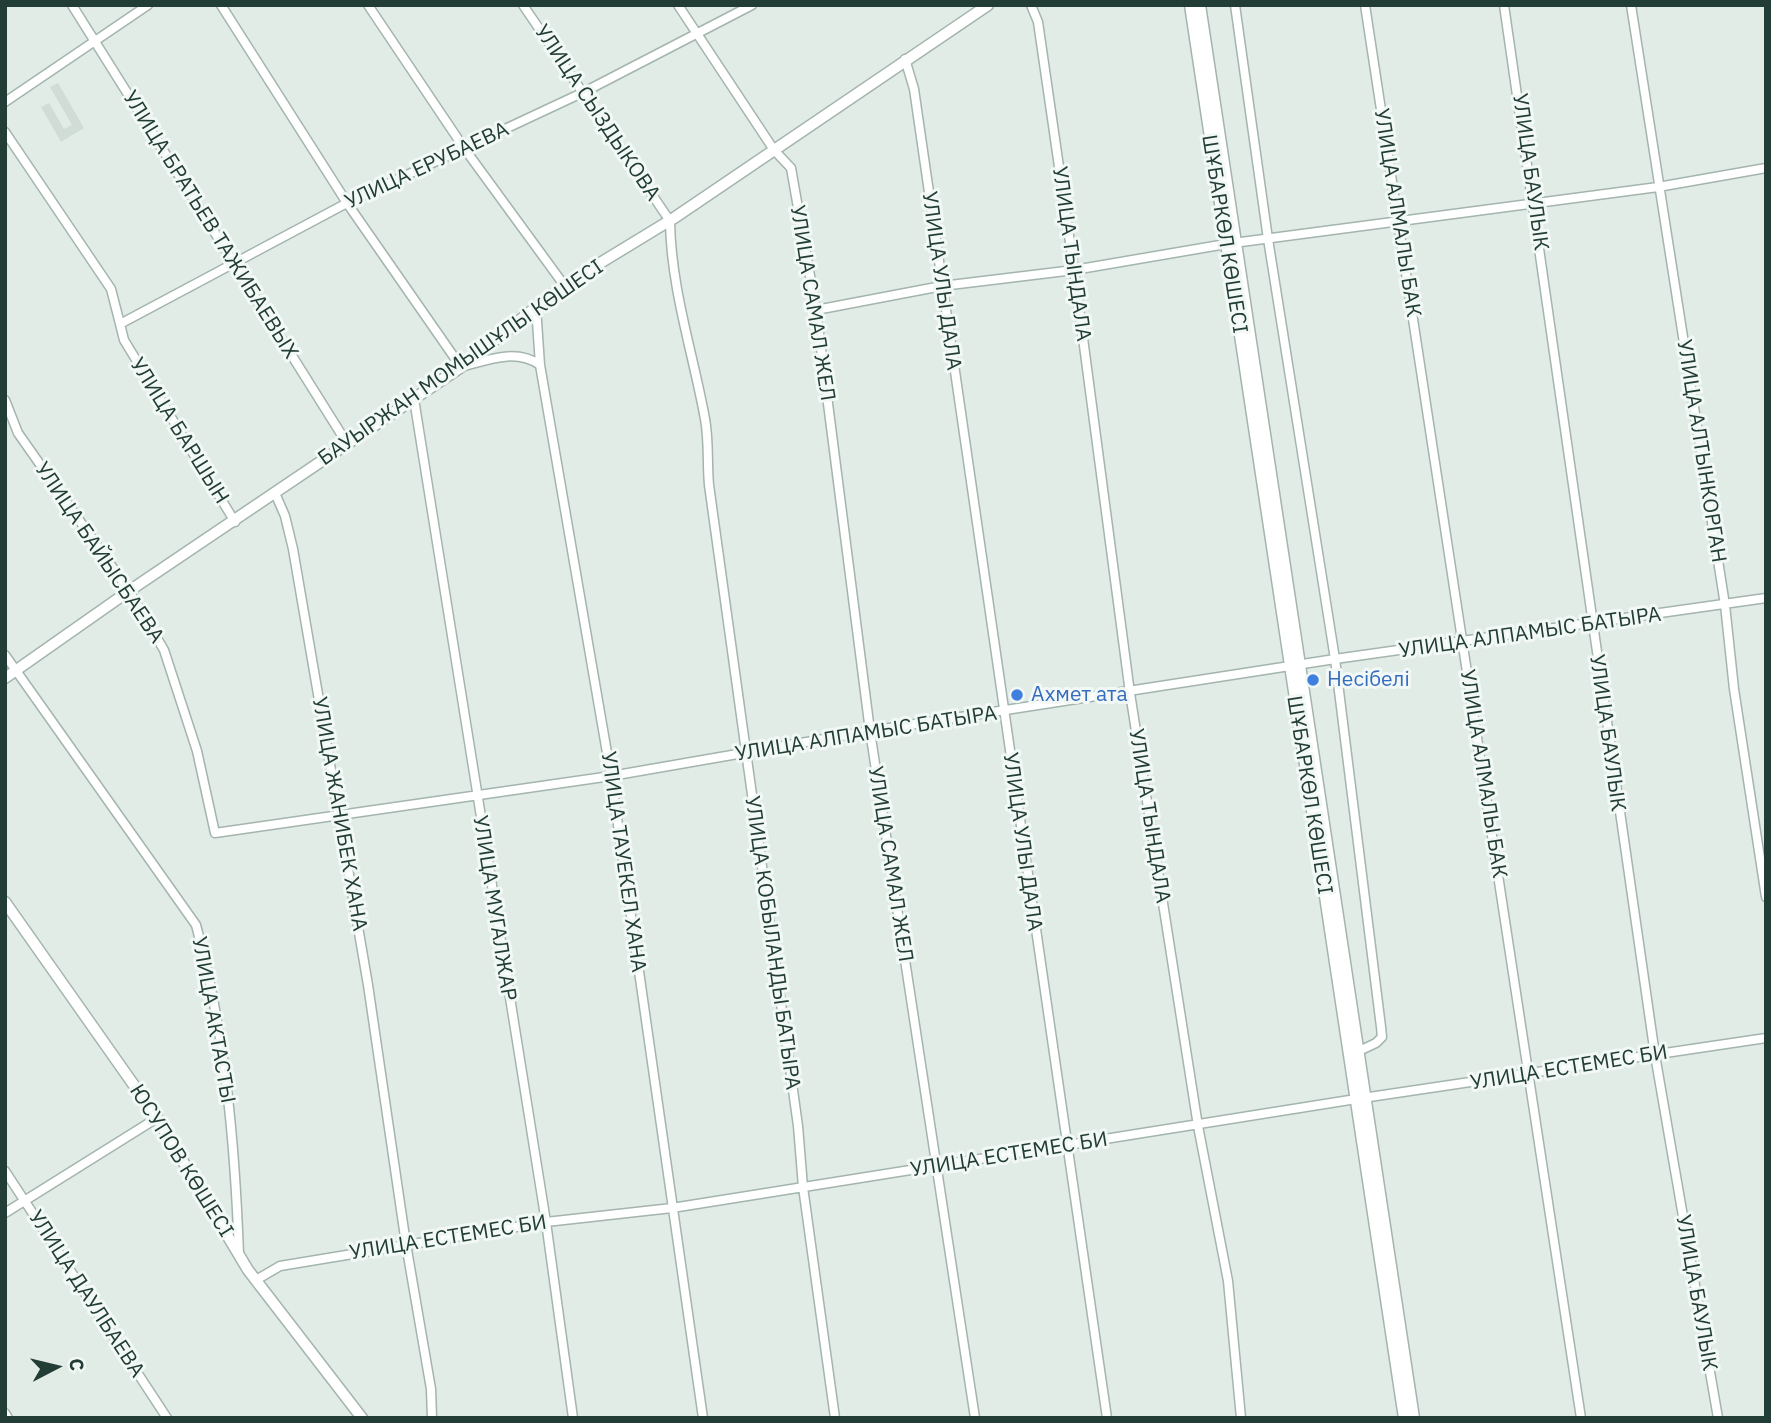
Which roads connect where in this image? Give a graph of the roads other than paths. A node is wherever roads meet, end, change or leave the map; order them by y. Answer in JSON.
{"nodes":[{"id":1,"x":72,"y":5,"type":"edge"},
{"id":2,"x":148,"y":5,"type":"edge"},
{"id":3,"x":221,"y":5,"type":"edge"},
{"id":4,"x":368,"y":5,"type":"edge"},
{"id":5,"x":523,"y":5,"type":"edge"},
{"id":6,"x":678,"y":5,"type":"edge"},
{"id":7,"x":752,"y":5,"type":"edge"},
{"id":8,"x":989,"y":5,"type":"edge"},
{"id":9,"x":1031,"y":5,"type":"edge"},
{"id":10,"x":1190,"y":5,"type":"edge"},
{"id":11,"x":1200,"y":5,"type":"edge"},
{"id":12,"x":1235,"y":5,"type":"edge"},
{"id":13,"x":1365,"y":5,"type":"edge"},
{"id":14,"x":1504,"y":5,"type":"edge"},
{"id":15,"x":1631,"y":5,"type":"edge"},
{"id":16,"x":696,"y":34,"type":"junction"},
{"id":17,"x":94,"y":42,"type":"junction"},
{"id":18,"x":905,"y":59,"type":"junction"},
{"id":19,"x":584,"y":92,"type":"junction"},
{"id":20,"x":5,"y":102,"type":"edge"},
{"id":21,"x":5,"y":132,"type":"edge"},
{"id":22,"x":464,"y":148,"type":"junction"},
{"id":23,"x":774,"y":150,"type":"junction"},
{"id":24,"x":1766,"y":169,"type":"edge"},
{"id":25,"x":1658,"y":187,"type":"junction"},
{"id":26,"x":347,"y":203,"type":"junction"},
{"id":27,"x":1535,"y":204,"type":"junction"},
{"id":28,"x":1398,"y":220,"type":"junction"},
{"id":29,"x":670,"y":221,"type":"junction"},
{"id":30,"x":1268,"y":239,"type":"junction"},
{"id":31,"x":1231,"y":244,"type":"junction"},
{"id":32,"x":235,"y":265,"type":"junction"},
{"id":33,"x":1074,"y":270,"type":"junction"},
{"id":34,"x":564,"y":285,"type":"junction"},
{"id":35,"x":942,"y":286,"type":"junction"},
{"id":36,"x":536,"y":307,"type":"junction"},
{"id":37,"x":816,"y":310,"type":"junction"},
{"id":38,"x":120,"y":324,"type":"junction"},
{"id":39,"x":540,"y":365,"type":"junction"},
{"id":40,"x":461,"y":368,"type":"junction"},
{"id":41,"x":414,"y":399,"type":"junction"},
{"id":42,"x":5,"y":400,"type":"edge"},
{"id":43,"x":348,"y":445,"type":"junction"},
{"id":44,"x":275,"y":493,"type":"junction"},
{"id":45,"x":235,"y":522,"type":"junction"},
{"id":46,"x":129,"y":591,"type":"junction"},
{"id":47,"x":1766,"y":598,"type":"edge"},
{"id":48,"x":1725,"y":605,"type":"junction"},
{"id":49,"x":1591,"y":625,"type":"junction"},
{"id":50,"x":1464,"y":643,"type":"junction"},
{"id":51,"x":5,"y":655,"type":"edge"},
{"id":52,"x":1335,"y":659,"type":"junction"},
{"id":53,"x":1301,"y":665,"type":"junction"},
{"id":54,"x":1289,"y":667,"type":"junction"},
{"id":55,"x":17,"y":672,"type":"junction"},
{"id":56,"x":5,"y":678,"type":"edge"},
{"id":57,"x":1129,"y":693,"type":"junction"},
{"id":58,"x":1003,"y":712,"type":"junction"},
{"id":59,"x":870,"y":731,"type":"junction"},
{"id":60,"x":744,"y":753,"type":"junction"},
{"id":61,"x":611,"y":776,"type":"junction"},
{"id":62,"x":476,"y":797,"type":"junction"},
{"id":63,"x":340,"y":814,"type":"junction"},
{"id":64,"x":215,"y":833,"type":"joint"},
{"id":65,"x":1766,"y":897,"type":"edge"},
{"id":66,"x":5,"y":902,"type":"edge"},
{"id":67,"x":1766,"y":1038,"type":"edge"},
{"id":68,"x":1359,"y":1051,"type":"junction"},
{"id":69,"x":1655,"y":1055,"type":"junction"},
{"id":70,"x":1529,"y":1074,"type":"junction"},
{"id":71,"x":1361,"y":1098,"type":"junction"},
{"id":72,"x":158,"y":1118,"type":"junction"},
{"id":73,"x":1198,"y":1126,"type":"junction"},
{"id":74,"x":1066,"y":1146,"type":"junction"},
{"id":75,"x":938,"y":1166,"type":"junction"},
{"id":76,"x":5,"y":1171,"type":"edge"},
{"id":77,"x":803,"y":1187,"type":"junction"},
{"id":78,"x":25,"y":1200,"type":"junction"},
{"id":79,"x":671,"y":1208,"type":"junction"},
{"id":80,"x":5,"y":1213,"type":"edge"},
{"id":81,"x":545,"y":1222,"type":"junction"},
{"id":82,"x":406,"y":1244,"type":"junction"},
{"id":83,"x":239,"y":1255,"type":"junction"},
{"id":84,"x":256,"y":1280,"type":"junction"},
{"id":85,"x":5,"y":1413,"type":"edge"},
{"id":86,"x":8,"y":1418,"type":"edge"},
{"id":87,"x":166,"y":1418,"type":"edge"},
{"id":88,"x":362,"y":1418,"type":"edge"},
{"id":89,"x":432,"y":1418,"type":"edge"},
{"id":90,"x":573,"y":1418,"type":"edge"},
{"id":91,"x":703,"y":1418,"type":"edge"},
{"id":92,"x":835,"y":1418,"type":"edge"},
{"id":93,"x":975,"y":1418,"type":"edge"},
{"id":94,"x":1107,"y":1418,"type":"edge"},
{"id":95,"x":1241,"y":1418,"type":"edge"},
{"id":96,"x":1405,"y":1418,"type":"edge"},
{"id":97,"x":1414,"y":1418,"type":"edge"},
{"id":98,"x":1581,"y":1418,"type":"edge"},
{"id":99,"x":1718,"y":1418,"type":"edge"}],
"edges":[{"from":1,"to":17,"type":"street","name":"УЛИЦА БРАТЬЕВ ТАЖИБАЕВЫХ"},
{"from":2,"to":17,"type":"street"},
{"from":3,"to":26,"type":"street"},
{"from":4,"to":22,"type":"street"},
{"from":5,"to":19,"type":"street","name":"УЛИЦА СЫЗДЫКОВА"},
{"from":6,"to":16,"type":"street","name":"УЛИЦА САМАЛ ЖЕЛ"},
{"from":7,"to":16,"type":"street","name":"УЛИЦА ЕРУБАЕВА"},
{"from":8,"to":18,"type":"street","name":"БАУЫРЖАН МОМЫШҰЛЫ КӨШЕСІ"},
{"from":9,"to":33,"type":"street","name":"УЛИЦА ТЫНДАЛА"},
{"from":10,"to":31,"type":"street","name":"ШҰБАРКӨЛ КӨШЕСІ"},
{"from":11,"to":31,"type":"street","name":"ШҰБАРКӨЛ КӨШЕСІ"},
{"from":12,"to":30,"type":"street","name":"ШҰБАРКӨЛ КӨШЕСІ"},
{"from":13,"to":28,"type":"street","name":"УЛИЦА АЛМАЛЫ БАК"},
{"from":14,"to":27,"type":"street","name":"УЛИЦА БАУЛЫК"},
{"from":15,"to":25,"type":"street","name":"УЛИЦА АЛТЫНКОРГАН"},
{"from":16,"to":19,"type":"street","name":"УЛИЦА ЕРУБАЕВА"},
{"from":16,"to":23,"type":"street","name":"УЛИЦА САМАЛ ЖЕЛ"},
{"from":17,"to":20,"type":"street"},
{"from":17,"to":32,"type":"street","name":"УЛИЦА БРАТЬЕВ ТАЖИБАЕВЫХ"},
{"from":18,"to":23,"type":"street","name":"БАУЫРЖАН МОМЫШҰЛЫ КӨШЕСІ"},
{"from":18,"to":35,"type":"street","name":"УЛИЦА УЛЫ ДАЛА"},
{"from":19,"to":22,"type":"street","name":"УЛИЦА ЕРУБАЕВА"},
{"from":19,"to":29,"type":"street","name":"УЛИЦА СЫЗДЫКОВА"},
{"from":21,"to":38,"type":"street"},
{"from":22,"to":26,"type":"street","name":"УЛИЦА ЕРУБАЕВА"},
{"from":22,"to":34,"type":"street"},
{"from":23,"to":29,"type":"street","name":"БАУЫРЖАН МОМЫШҰЛЫ КӨШЕСІ"},
{"from":23,"to":37,"type":"street","name":"УЛИЦА САМАЛ ЖЕЛ"},
{"from":24,"to":25,"type":"street"},
{"from":25,"to":27,"type":"street"},
{"from":25,"to":48,"type":"street","name":"УЛИЦА АЛТЫНКОРГАН"},
{"from":26,"to":32,"type":"street","name":"УЛИЦА ЕРУБАЕВА"},
{"from":26,"to":40,"type":"street"},
{"from":27,"to":28,"type":"street"},
{"from":27,"to":49,"type":"street","name":"УЛИЦА БАУЛЫК"},
{"from":28,"to":30,"type":"street"},
{"from":28,"to":50,"type":"street","name":"УЛИЦА АЛМАЛЫ БАК"},
{"from":29,"to":34,"type":"street","name":"БАУЫРЖАН МОМЫШҰЛЫ КӨШЕСІ"},
{"from":29,"to":60,"type":"street","name":"УЛИЦА КОБЫЛАНДЫ БАТЫРА"},
{"from":30,"to":31,"type":"street"},
{"from":30,"to":52,"type":"street","name":"ШҰБАРКӨЛ КӨШЕСІ"},
{"from":31,"to":33,"type":"street"},
{"from":31,"to":53,"type":"street","name":"ШҰБАРКӨЛ КӨШЕСІ"},
{"from":31,"to":54,"type":"street","name":"ШҰБАРКӨЛ КӨШЕСІ"},
{"from":32,"to":38,"type":"street","name":"УЛИЦА ЕРУБАЕВА"},
{"from":32,"to":43,"type":"street","name":"УЛИЦА БРАТЬЕВ ТАЖИБАЕВЫХ"},
{"from":33,"to":35,"type":"street"},
{"from":33,"to":57,"type":"street","name":"УЛИЦА ТЫНДАЛА"},
{"from":34,"to":36,"type":"street","name":"БАУЫРЖАН МОМЫШҰЛЫ КӨШЕСІ"},
{"from":35,"to":37,"type":"street"},
{"from":35,"to":58,"type":"street","name":"УЛИЦА УЛЫ ДАЛА"},
{"from":36,"to":39,"type":"street","name":"УЛИЦА ТАУЕКЕЛ ХАНА"},
{"from":36,"to":40,"type":"street","name":"БАУЫРЖАН МОМЫШҰЛЫ КӨШЕСІ"},
{"from":37,"to":59,"type":"street","name":"УЛИЦА САМАЛ ЖЕЛ"},
{"from":38,"to":45,"type":"street","name":"УЛИЦА БАРШЫН"},
{"from":39,"to":40,"type":"street"},
{"from":39,"to":61,"type":"street","name":"УЛИЦА ТАУЕКЕЛ ХАНА"},
{"from":40,"to":41,"type":"street","name":"БАУЫРЖАН МОМЫШҰЛЫ КӨШЕСІ"},
{"from":41,"to":43,"type":"street","name":"БАУЫРЖАН МОМЫШҰЛЫ КӨШЕСІ"},
{"from":41,"to":62,"type":"street","name":"УЛИЦА МУГАЛЖАР"},
{"from":42,"to":46,"type":"street","name":"УЛИЦА БАЙЫСБАЕВА"},
{"from":43,"to":44,"type":"street","name":"БАУЫРЖАН МОМЫШҰЛЫ КӨШЕСІ"},
{"from":44,"to":45,"type":"street","name":"БАУЫРЖАН МОМЫШҰЛЫ КӨШЕСІ"},
{"from":44,"to":63,"type":"street","name":"УЛИЦА ЖАНИБЕК ХАНА"},
{"from":45,"to":46,"type":"street","name":"БАУЫРЖАН МОМЫШҰЛЫ КӨШЕСІ"},
{"from":46,"to":55,"type":"street","name":"БАУЫРЖАН МОМЫШҰЛЫ КӨШЕСІ"},
{"from":46,"to":64,"type":"street","name":"УЛИЦА БАЙЫСБАЕВА"},
{"from":47,"to":48,"type":"street","name":"УЛИЦА АЛПАМЫС БАТЫРА"},
{"from":48,"to":49,"type":"street","name":"УЛИЦА АЛПАМЫС БАТЫРА"},
{"from":48,"to":65,"type":"street","name":"УЛИЦА АЛТЫНКОРГАН"},
{"from":49,"to":50,"type":"street","name":"УЛИЦА АЛПАМЫС БАТЫРА"},
{"from":49,"to":69,"type":"street","name":"УЛИЦА БАУЛЫК"},
{"from":50,"to":52,"type":"street","name":"УЛИЦА АЛПАМЫС БАТЫРА"},
{"from":50,"to":70,"type":"street","name":"УЛИЦА АЛМАЛЫ БАК"},
{"from":51,"to":55,"type":"street","name":"УЛИЦА АКТАСТЫ"},
{"from":52,"to":53,"type":"street","name":"УЛИЦА АЛПАМЫС БАТЫРА"},
{"from":52,"to":68,"type":"street","name":"ШҰБАРКӨЛ КӨШЕСІ"},
{"from":53,"to":54,"type":"street","name":"УЛИЦА АЛПАМЫС БАТЫРА"},
{"from":53,"to":68,"type":"street","name":"ШҰБАРКӨЛ КӨШЕСІ"},
{"from":54,"to":57,"type":"street","name":"УЛИЦА АЛПАМЫС БАТЫРА"},
{"from":54,"to":71,"type":"street","name":"ШҰБАРКӨЛ КӨШЕСІ"},
{"from":55,"to":56,"type":"street","name":"БАУЫРЖАН МОМЫШҰЛЫ КӨШЕСІ"},
{"from":55,"to":83,"type":"street","name":"УЛИЦА АКТАСТЫ"},
{"from":57,"to":58,"type":"street","name":"УЛИЦА АЛПАМЫС БАТЫРА"},
{"from":57,"to":73,"type":"street","name":"УЛИЦА ТЫНДАЛА"},
{"from":58,"to":59,"type":"street","name":"УЛИЦА АЛПАМЫС БАТЫРА"},
{"from":58,"to":74,"type":"street","name":"УЛИЦА УЛЫ ДАЛА"},
{"from":59,"to":60,"type":"street","name":"УЛИЦА АЛПАМЫС БАТЫРА"},
{"from":59,"to":75,"type":"street","name":"УЛИЦА САМАЛ ЖЕЛ"},
{"from":60,"to":61,"type":"street","name":"УЛИЦА АЛПАМЫС БАТЫРА"},
{"from":60,"to":77,"type":"street","name":"УЛИЦА КОБЫЛАНДЫ БАТЫРА"},
{"from":61,"to":62,"type":"street","name":"УЛИЦА АЛПАМЫС БАТЫРА"},
{"from":61,"to":79,"type":"street","name":"УЛИЦА ТАУЕКЕЛ ХАНА"},
{"from":62,"to":63,"type":"street","name":"УЛИЦА АЛПАМЫС БАТЫРА"},
{"from":62,"to":81,"type":"street","name":"УЛИЦА МУГАЛЖАР"},
{"from":63,"to":64,"type":"street","name":"УЛИЦА АЛПАМЫС БАТЫРА"},
{"from":63,"to":82,"type":"street","name":"УЛИЦА ЖАНИБЕК ХАНА"},
{"from":66,"to":72,"type":"street","name":"ЮСУПОВ КӨШЕСІ"},
{"from":67,"to":69,"type":"street","name":"УЛИЦА ЕСТЕМЕС БИ"},
{"from":68,"to":71,"type":"street","name":"ШҰБАРКӨЛ КӨШЕСІ"},
{"from":69,"to":70,"type":"street","name":"УЛИЦА ЕСТЕМЕС БИ"},
{"from":69,"to":99,"type":"street","name":"УЛИЦА БАУЛЫК"},
{"from":70,"to":71,"type":"street","name":"УЛИЦА ЕСТЕМЕС БИ"},
{"from":70,"to":98,"type":"street","name":"УЛИЦА АЛМАЛЫ БАК"},
{"from":71,"to":73,"type":"street","name":"УЛИЦА ЕСТЕМЕС БИ"},
{"from":71,"to":96,"type":"street","name":"ШҰБАРКӨЛ КӨШЕСІ"},
{"from":71,"to":97,"type":"street","name":"ШҰБАРКӨЛ КӨШЕСІ"},
{"from":72,"to":78,"type":"street"},
{"from":72,"to":83,"type":"street","name":"ЮСУПОВ КӨШЕСІ"},
{"from":73,"to":74,"type":"street","name":"УЛИЦА ЕСТЕМЕС БИ"},
{"from":73,"to":95,"type":"street","name":"УЛИЦА ТЫНДАЛА"},
{"from":74,"to":75,"type":"street","name":"УЛИЦА ЕСТЕМЕС БИ"},
{"from":74,"to":94,"type":"street","name":"УЛИЦА УЛЫ ДАЛА"},
{"from":75,"to":77,"type":"street","name":"УЛИЦА ЕСТЕМЕС БИ"},
{"from":75,"to":93,"type":"street","name":"УЛИЦА САМАЛ ЖЕЛ"},
{"from":76,"to":78,"type":"street","name":"УЛИЦА ДАУЛБАЕВА"},
{"from":77,"to":79,"type":"street","name":"УЛИЦА ЕСТЕМЕС БИ"},
{"from":77,"to":92,"type":"street","name":"УЛИЦА КОБЫЛАНДЫ БАТЫРА"},
{"from":78,"to":80,"type":"street"},
{"from":78,"to":87,"type":"street","name":"УЛИЦА ДАУЛБАЕВА"},
{"from":79,"to":81,"type":"street","name":"УЛИЦА ЕСТЕМЕС БИ"},
{"from":79,"to":91,"type":"street","name":"УЛИЦА ТАУЕКЕЛ ХАНА"},
{"from":81,"to":82,"type":"street","name":"УЛИЦА ЕСТЕМЕС БИ"},
{"from":81,"to":90,"type":"street","name":"УЛИЦА МУГАЛЖАР"},
{"from":82,"to":84,"type":"street","name":"УЛИЦА ЕСТЕМЕС БИ"},
{"from":82,"to":89,"type":"street","name":"УЛИЦА ЖАНИБЕК ХАНА"},
{"from":83,"to":84,"type":"street","name":"ЮСУПОВ КӨШЕСІ"},
{"from":84,"to":88,"type":"street","name":"ЮСУПОВ КӨШЕСІ"},
{"from":85,"to":86,"type":"street"}]}
